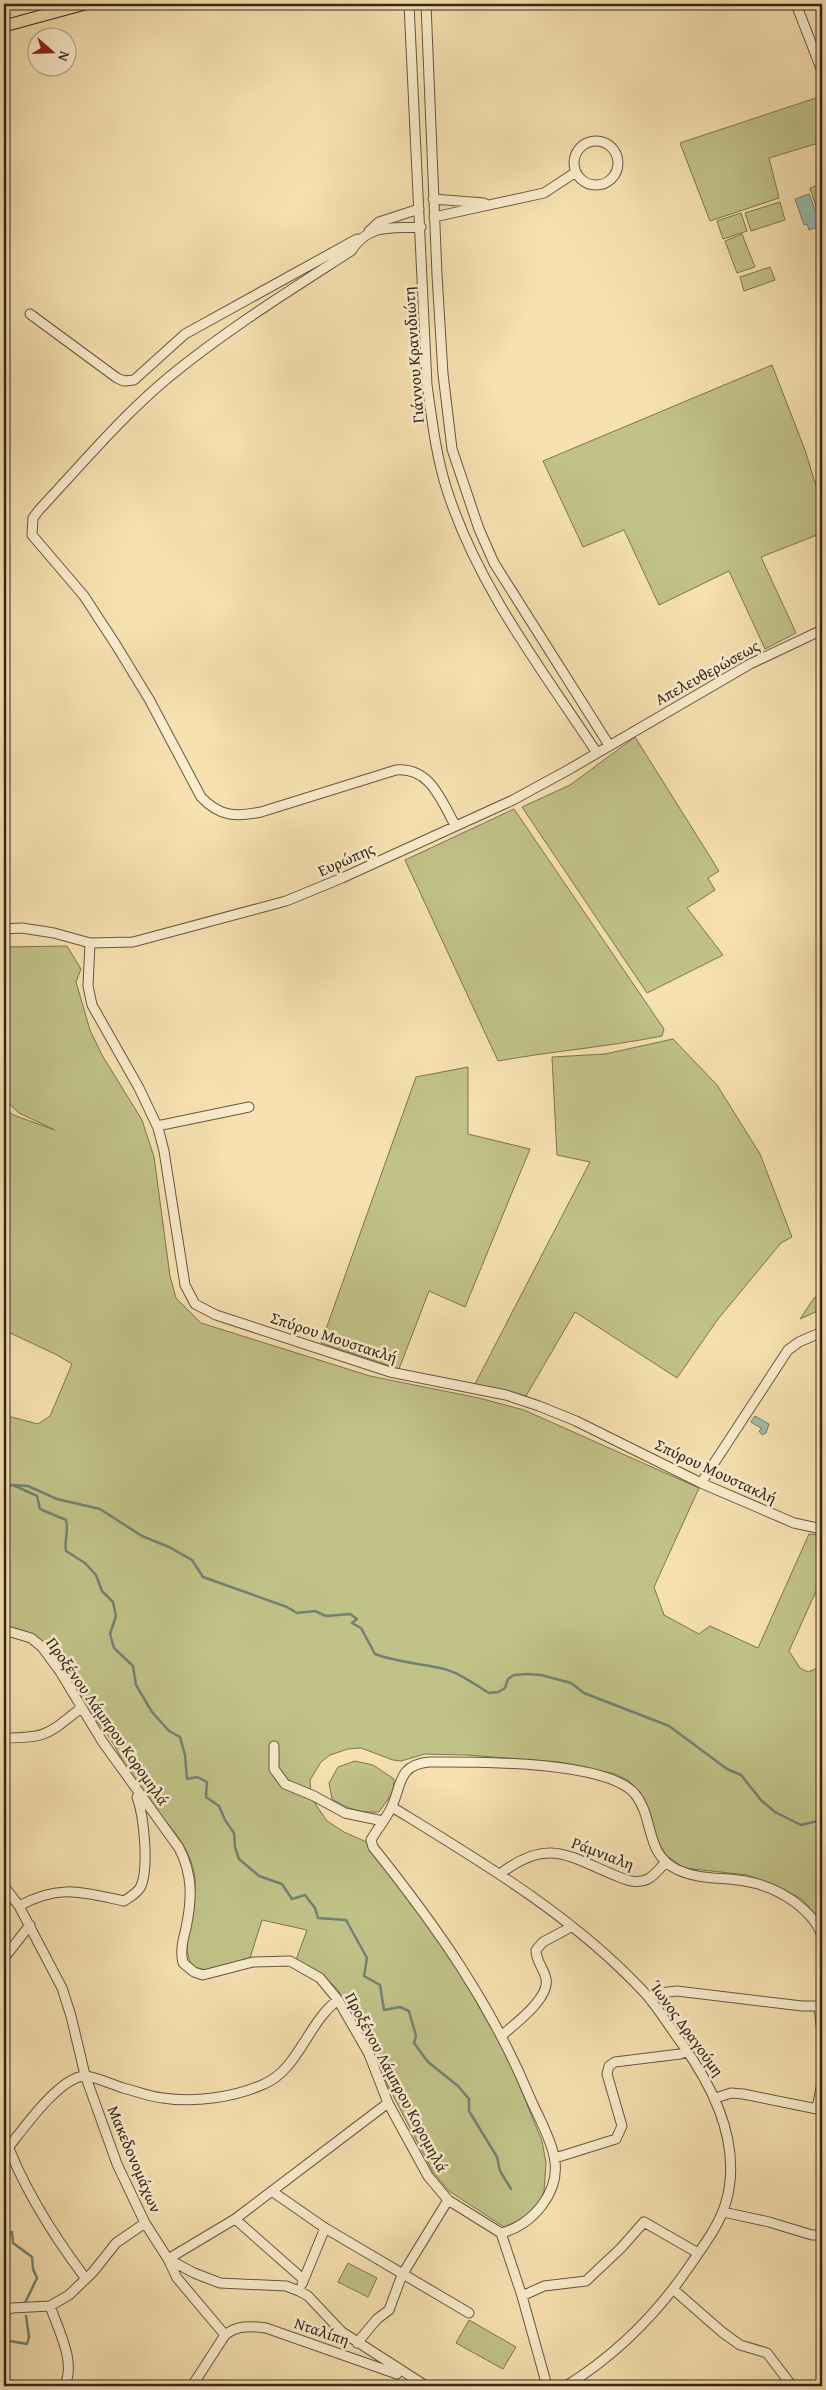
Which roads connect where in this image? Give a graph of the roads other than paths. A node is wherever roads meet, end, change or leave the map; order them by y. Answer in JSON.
{"nodes":[{"id":1,"x":84,"y":4,"type":"edge"},
{"id":2,"x":409,"y":4,"type":"edge"},
{"id":3,"x":426,"y":4,"type":"edge"},
{"id":4,"x":796,"y":4,"type":"edge"},
{"id":5,"x":4,"y":26,"type":"edge"},
{"id":6,"x":822,"y":71,"type":"edge"},
{"id":7,"x":576,"y":172,"type":"junction"},
{"id":8,"x":433,"y":199,"type":"junction"},
{"id":9,"x":496,"y":204,"type":"junction"},
{"id":10,"x":419,"y":209,"type":"junction"},
{"id":11,"x":434,"y":217,"type":"junction"},
{"id":12,"x":421,"y":226,"type":"junction"},
{"id":13,"x":369,"y":231,"type":"junction"},
{"id":14,"x":359,"y":238,"type":"junction"},
{"id":15,"x":30,"y":314,"type":"dead end"},
{"id":16,"x":822,"y":630,"type":"edge"},
{"id":17,"x":609,"y":745,"type":"junction"},
{"id":18,"x":597,"y":752,"type":"junction"},
{"id":19,"x":455,"y":825,"type":"junction"},
{"id":20,"x":4,"y":929,"type":"edge"},
{"id":21,"x":90,"y":943,"type":"junction"},
{"id":22,"x":249,"y":1107,"type":"dead end"},
{"id":23,"x":157,"y":1126,"type":"junction"},
{"id":24,"x":822,"y":1332,"type":"edge"},
{"id":25,"x":701,"y":1484,"type":"junction"},
{"id":26,"x":822,"y":1529,"type":"edge"},
{"id":27,"x":4,"y":1630,"type":"edge"},
{"id":28,"x":81,"y":1708,"type":"junction"},
{"id":29,"x":4,"y":1738,"type":"edge"},
{"id":30,"x":274,"y":1746,"type":"dead end"},
{"id":31,"x":132,"y":1784,"type":"junction"},
{"id":32,"x":392,"y":1807,"type":"junction"},
{"id":33,"x":383,"y":1821,"type":"junction"},
{"id":34,"x":665,"y":1863,"type":"junction"},
{"id":35,"x":500,"y":1874,"type":"junction"},
{"id":36,"x":4,"y":1886,"type":"edge"},
{"id":37,"x":19,"y":1906,"type":"junction"},
{"id":38,"x":30,"y":1925,"type":"junction"},
{"id":39,"x":571,"y":1927,"type":"junction"},
{"id":40,"x":822,"y":1935,"type":"edge"},
{"id":41,"x":4,"y":1958,"type":"edge"},
{"id":42,"x":649,"y":1998,"type":"junction"},
{"id":43,"x":338,"y":2000,"type":"junction"},
{"id":44,"x":820,"y":2004,"type":"edge"},
{"id":45,"x":822,"y":2034,"type":"edge"},
{"id":46,"x":501,"y":2036,"type":"junction"},
{"id":47,"x":688,"y":2051,"type":"junction"},
{"id":48,"x":85,"y":2075,"type":"junction"},
{"id":49,"x":822,"y":2083,"type":"edge"},
{"id":50,"x":716,"y":2098,"type":"junction"},
{"id":51,"x":388,"y":2102,"type":"junction"},
{"id":52,"x":820,"y":2109,"type":"edge"},
{"id":53,"x":4,"y":2136,"type":"edge"},
{"id":54,"x":8,"y":2148,"type":"junction"},
{"id":55,"x":555,"y":2158,"type":"junction"},
{"id":56,"x":273,"y":2192,"type":"junction"},
{"id":57,"x":448,"y":2200,"type":"junction"},
{"id":58,"x":723,"y":2212,"type":"junction"},
{"id":59,"x":235,"y":2218,"type":"junction"},
{"id":60,"x":145,"y":2223,"type":"junction"},
{"id":61,"x":324,"y":2228,"type":"junction"},
{"id":62,"x":501,"y":2233,"type":"junction"},
{"id":63,"x":822,"y":2235,"type":"edge"},
{"id":64,"x":698,"y":2253,"type":"junction"},
{"id":65,"x":168,"y":2259,"type":"junction"},
{"id":66,"x":402,"y":2275,"type":"junction"},
{"id":67,"x":86,"y":2280,"type":"junction"},
{"id":68,"x":303,"y":2280,"type":"junction"},
{"id":69,"x":673,"y":2289,"type":"junction"},
{"id":70,"x":299,"y":2291,"type":"junction"},
{"id":71,"x":522,"y":2296,"type":"junction"},
{"id":72,"x":4,"y":2301,"type":"edge"},
{"id":73,"x":50,"y":2306,"type":"junction"},
{"id":74,"x":8,"y":2309,"type":"edge"},
{"id":75,"x":470,"y":2313,"type":"dead end"},
{"id":76,"x":225,"y":2336,"type":"junction"},
{"id":77,"x":357,"y":2343,"type":"junction"},
{"id":78,"x":410,"y":2378,"type":"junction"},
{"id":79,"x":422,"y":2385,"type":"edge"},
{"id":80,"x":64,"y":2386,"type":"edge"},
{"id":81,"x":192,"y":2386,"type":"edge"},
{"id":82,"x":547,"y":2386,"type":"edge"},
{"id":83,"x":566,"y":2386,"type":"edge"},
{"id":84,"x":792,"y":2386,"type":"edge"}],
"edges":[{"from":1,"to":5,"type":"main road"},
{"from":2,"to":10,"type":"street","name":"Γιάννου Κρανιδιώτη"},
{"from":3,"to":8,"type":"street","name":"Γιάννου Κρανιδιώτη"},
{"from":4,"to":6,"type":"street"},
{"from":7,"to":7,"type":"street"},
{"from":7,"to":9,"type":"street"},
{"from":8,"to":9,"type":"street"},
{"from":8,"to":11,"type":"street","name":"Γιάννου Κρανιδιώτη"},
{"from":9,"to":11,"type":"street"},
{"from":10,"to":12,"type":"street","name":"Γιάννου Κρανιδιώτη"},
{"from":10,"to":13,"type":"street"},
{"from":11,"to":17,"type":"street","name":"Γιάννου Κρανιδιώτη"},
{"from":12,"to":13,"type":"street"},
{"from":12,"to":18,"type":"street","name":"Γιάννου Κρανιδιώτη"},
{"from":13,"to":14,"type":"street"},
{"from":14,"to":15,"type":"street"},
{"from":14,"to":19,"type":"street"},
{"from":16,"to":17,"type":"street","name":"Απελευθερώσεως"},
{"from":17,"to":18,"type":"street","name":"Απελευθερώσεως"},
{"from":18,"to":19,"type":"street","name":"Ευρώπης"},
{"from":19,"to":21,"type":"street","name":"Ευρώπης"},
{"from":20,"to":21,"type":"street","name":"Ευρώπης"},
{"from":21,"to":23,"type":"street","name":"Σπύρου Μουστακλή"},
{"from":22,"to":23,"type":"street"},
{"from":23,"to":25,"type":"street","name":"Σπύρου Μουστακλή"},
{"from":24,"to":25,"type":"street"},
{"from":25,"to":26,"type":"street","name":"Σπύρου Μουστακλή"},
{"from":27,"to":28,"type":"street","name":"Προξένου Λάμπρου Κορομηλά"},
{"from":28,"to":29,"type":"street"},
{"from":28,"to":31,"type":"street","name":"Προξένου Λάμπρου Κορομηλά"},
{"from":30,"to":33,"type":"street"},
{"from":31,"to":37,"type":"street"},
{"from":31,"to":43,"type":"street","name":"Προξένου Λάμπρου Κορομηλά"},
{"from":32,"to":33,"type":"street"},
{"from":32,"to":34,"type":"street"},
{"from":32,"to":35,"type":"street","name":"Ίωνος Δραγούμη"},
{"from":33,"to":46,"type":"street"},
{"from":34,"to":35,"type":"street","name":"Ράμνιαλη"},
{"from":34,"to":40,"type":"street"},
{"from":35,"to":39,"type":"street","name":"Ίωνος Δραγούμη"},
{"from":36,"to":37,"type":"street","name":"Μακεδονομάχων"},
{"from":37,"to":38,"type":"street","name":"Μακεδονομάχων"},
{"from":38,"to":41,"type":"street"},
{"from":38,"to":48,"type":"street","name":"Μακεδονομάχων"},
{"from":39,"to":42,"type":"street","name":"Ίωνος Δραγούμη"},
{"from":39,"to":46,"type":"street"},
{"from":42,"to":44,"type":"street"},
{"from":42,"to":47,"type":"street","name":"Ίωνος Δραγούμη"},
{"from":43,"to":48,"type":"street"},
{"from":43,"to":51,"type":"street","name":"Προξένου Λάμπρου Κορομηλά"},
{"from":44,"to":45,"type":"street"},
{"from":46,"to":55,"type":"street"},
{"from":47,"to":50,"type":"street","name":"Ίωνος Δραγούμη"},
{"from":47,"to":55,"type":"street"},
{"from":48,"to":54,"type":"street"},
{"from":48,"to":60,"type":"street","name":"Μακεδονομάχων"},
{"from":49,"to":52,"type":"street"},
{"from":50,"to":52,"type":"street"},
{"from":50,"to":58,"type":"street","name":"Ίωνος Δραγούμη"},
{"from":51,"to":56,"type":"street"},
{"from":51,"to":57,"type":"street","name":"Προξένου Λάμπρου Κορομηλά"},
{"from":53,"to":54,"type":"street"},
{"from":54,"to":67,"type":"street"},
{"from":55,"to":62,"type":"street"},
{"from":56,"to":59,"type":"street"},
{"from":56,"to":61,"type":"street"},
{"from":57,"to":62,"type":"street","name":"Προξένου Λάμπρου Κορομηλά"},
{"from":57,"to":66,"type":"street"},
{"from":58,"to":63,"type":"street"},
{"from":58,"to":64,"type":"street","name":"Ίωνος Δραγούμη"},
{"from":59,"to":65,"type":"street"},
{"from":59,"to":68,"type":"street"},
{"from":60,"to":65,"type":"street","name":"Μακεδονομάχων"},
{"from":60,"to":67,"type":"street"},
{"from":61,"to":66,"type":"street"},
{"from":61,"to":68,"type":"street"},
{"from":62,"to":71,"type":"street"},
{"from":64,"to":69,"type":"street","name":"Ίωνος Δραγούμη"},
{"from":64,"to":71,"type":"street"},
{"from":65,"to":70,"type":"street","name":"Μακεδονομάχων"},
{"from":65,"to":76,"type":"street"},
{"from":66,"to":75,"type":"street"},
{"from":66,"to":77,"type":"street"},
{"from":67,"to":73,"type":"street"},
{"from":68,"to":70,"type":"street"},
{"from":69,"to":83,"type":"street","name":"Ίωνος Δραγούμη"},
{"from":69,"to":84,"type":"street"},
{"from":70,"to":77,"type":"street","name":"Μακεδονομάχων"},
{"from":71,"to":82,"type":"street"},
{"from":72,"to":74,"type":"street"},
{"from":73,"to":74,"type":"street"},
{"from":73,"to":80,"type":"street"},
{"from":76,"to":78,"type":"street","name":"Νταλίπη"},
{"from":76,"to":81,"type":"street"},
{"from":77,"to":78,"type":"street","name":"Μακεδονομάχων"},
{"from":78,"to":79,"type":"street","name":"Μακεδονομάχων"}]}
